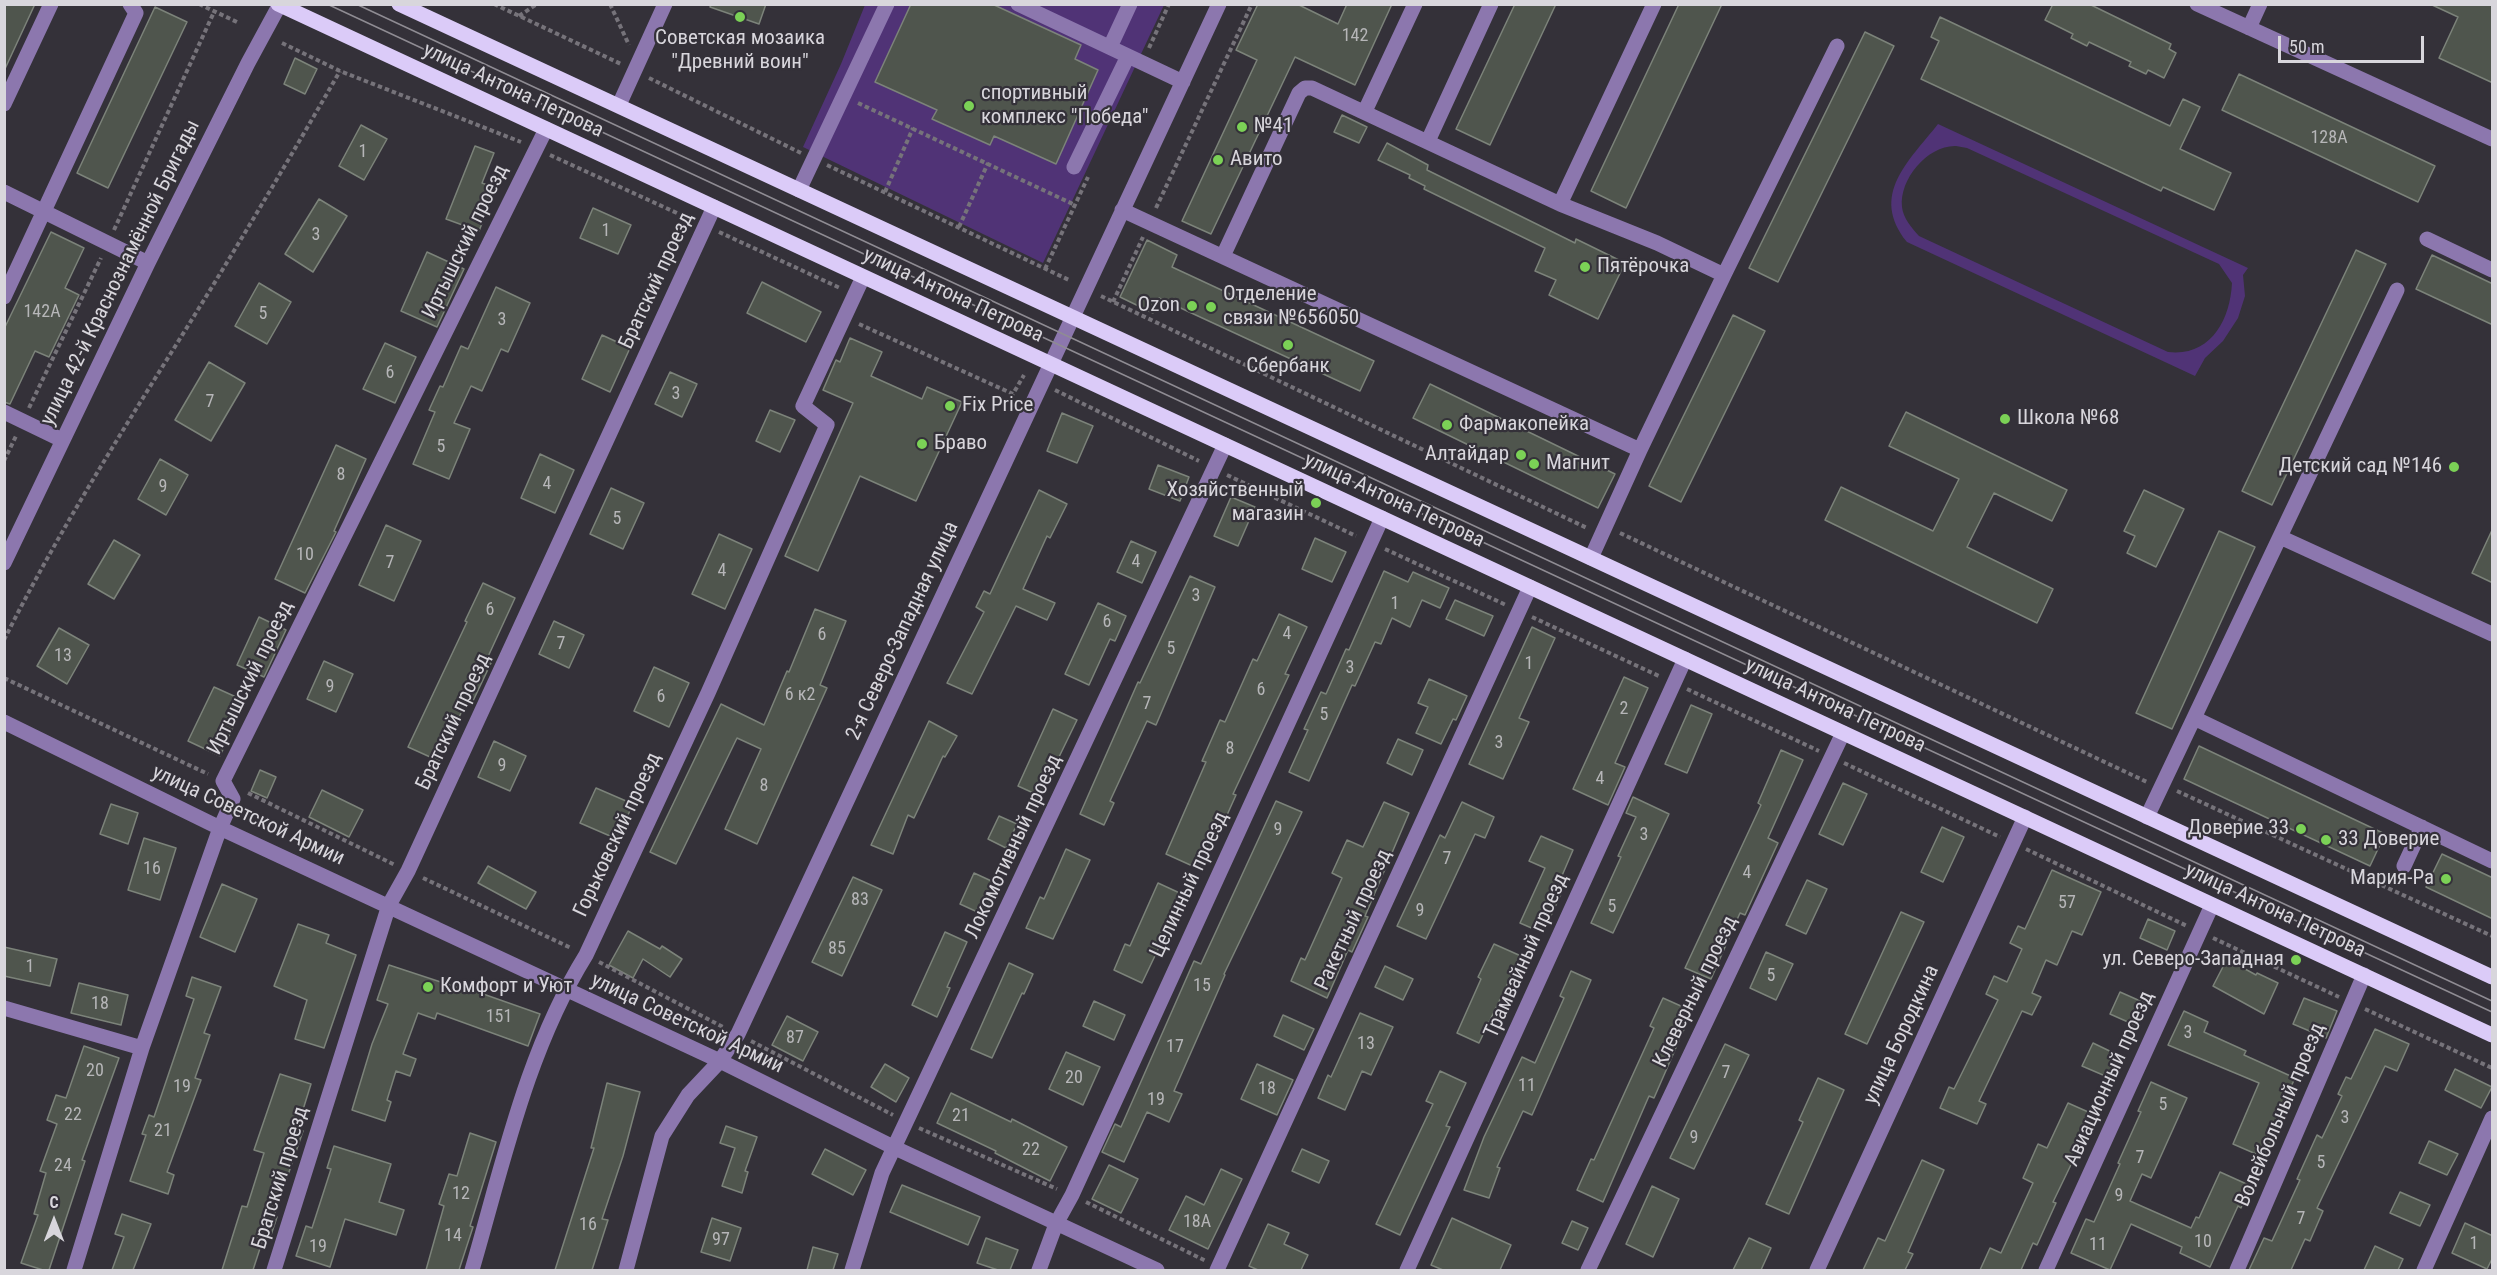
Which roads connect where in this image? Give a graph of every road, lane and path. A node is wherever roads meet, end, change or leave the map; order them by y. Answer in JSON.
{"nodes":[{"id":1,"x":51,"y":4,"type":"edge"},
{"id":2,"x":130,"y":4,"type":"edge"},
{"id":3,"x":199,"y":4,"type":"edge"},
{"id":4,"x":399,"y":4,"type":"edge"},
{"id":5,"x":494,"y":4,"type":"edge"},
{"id":6,"x":537,"y":4,"type":"edge"},
{"id":7,"x":610,"y":4,"type":"edge"},
{"id":8,"x":665,"y":4,"type":"edge"},
{"id":9,"x":887,"y":4,"type":"edge"},
{"id":10,"x":1018,"y":4,"type":"edge"},
{"id":11,"x":1130,"y":4,"type":"edge"},
{"id":12,"x":1219,"y":4,"type":"edge"},
{"id":13,"x":1252,"y":4,"type":"edge"},
{"id":14,"x":1415,"y":4,"type":"edge"},
{"id":15,"x":1491,"y":4,"type":"edge"},
{"id":16,"x":1654,"y":4,"type":"edge"},
{"id":17,"x":2197,"y":4,"type":"edge"},
{"id":18,"x":2260,"y":4,"type":"edge"},
{"id":19,"x":279,"y":5,"type":"edge"},
{"id":20,"x":519,"y":16,"type":"junction"},
{"id":21,"x":239,"y":23,"type":"dead end"},
{"id":22,"x":2249,"y":28,"type":"junction"},
{"id":23,"x":282,"y":43,"type":"dead end"},
{"id":24,"x":1837,"y":46,"type":"dead end"},
{"id":25,"x":1110,"y":47,"type":"junction"},
{"id":26,"x":1128,"y":56,"type":"junction"},
{"id":27,"x":636,"y":67,"type":"junction"},
{"id":28,"x":340,"y":71,"type":"junction"},
{"id":29,"x":1183,"y":82,"type":"junction"},
{"id":30,"x":844,"y":96,"type":"junction"},
{"id":31,"x":4,"y":104,"type":"edge"},
{"id":32,"x":619,"y":105,"type":"junction"},
{"id":33,"x":1365,"y":111,"type":"junction"},
{"id":34,"x":914,"y":128,"type":"junction"},
{"id":35,"x":546,"y":129,"type":"junction"},
{"id":36,"x":2493,"y":139,"type":"edge"},
{"id":37,"x":1428,"y":141,"type":"junction"},
{"id":38,"x":536,"y":149,"type":"junction"},
{"id":39,"x":814,"y":159,"type":"junction"},
{"id":40,"x":988,"y":163,"type":"junction"},
{"id":41,"x":1074,"y":167,"type":"dead end"},
{"id":42,"x":799,"y":190,"type":"junction"},
{"id":43,"x":4,"y":192,"type":"edge"},
{"id":44,"x":885,"y":192,"type":"junction"},
{"id":45,"x":1560,"y":204,"type":"junction"},
{"id":46,"x":1075,"y":205,"type":"dead end"},
{"id":47,"x":714,"y":207,"type":"junction"},
{"id":48,"x":1122,"y":210,"type":"junction"},
{"id":49,"x":44,"y":211,"type":"junction"},
{"id":50,"x":1149,"y":222,"type":"junction"},
{"id":51,"x":706,"y":226,"type":"junction"},
{"id":52,"x":960,"y":228,"type":"junction"},
{"id":53,"x":2427,"y":238,"type":"dead end"},
{"id":54,"x":1223,"y":256,"type":"junction"},
{"id":55,"x":148,"y":263,"type":"junction"},
{"id":56,"x":2493,"y":270,"type":"edge"},
{"id":57,"x":1724,"y":275,"type":"junction"},
{"id":58,"x":863,"y":276,"type":"junction"},
{"id":59,"x":1070,"y":280,"type":"dead end"},
{"id":60,"x":2397,"y":290,"type":"dead end"},
{"id":61,"x":1096,"y":293,"type":"dead end"},
{"id":62,"x":855,"y":294,"type":"junction"},
{"id":63,"x":4,"y":297,"type":"edge"},
{"id":64,"x":1113,"y":302,"type":"junction"},
{"id":65,"x":844,"y":317,"type":"junction"},
{"id":66,"x":1074,"y":317,"type":"junction"},
{"id":67,"x":1052,"y":364,"type":"junction"},
{"id":68,"x":1024,"y":375,"type":"dead end"},
{"id":69,"x":1055,"y":390,"type":"dead end"},
{"id":70,"x":4,"y":412,"type":"edge"},
{"id":71,"x":62,"y":440,"type":"junction"},
{"id":72,"x":1225,"y":445,"type":"junction"},
{"id":73,"x":1640,"y":450,"type":"junction"},
{"id":74,"x":1214,"y":468,"type":"junction"},
{"id":75,"x":1382,"y":518,"type":"junction"},
{"id":76,"x":1602,"y":535,"type":"junction"},
{"id":77,"x":2280,"y":537,"type":"junction"},
{"id":78,"x":1370,"y":542,"type":"junction"},
{"id":79,"x":1592,"y":558,"type":"junction"},
{"id":80,"x":4,"y":563,"type":"edge"},
{"id":81,"x":1530,"y":587,"type":"junction"},
{"id":82,"x":1519,"y":611,"type":"junction"},
{"id":83,"x":2493,"y":634,"type":"edge"},
{"id":84,"x":4,"y":640,"type":"edge"},
{"id":85,"x":1686,"y":659,"type":"junction"},
{"id":86,"x":4,"y":678,"type":"edge"},
{"id":87,"x":1675,"y":683,"type":"junction"},
{"id":88,"x":2194,"y":718,"type":"junction"},
{"id":89,"x":4,"y":722,"type":"edge"},
{"id":90,"x":1843,"y":733,"type":"junction"},
{"id":91,"x":1832,"y":757,"type":"junction"},
{"id":92,"x":223,"y":782,"type":"junction"},
{"id":93,"x":2160,"y":788,"type":"junction"},
{"id":94,"x":2147,"y":816,"type":"junction"},
{"id":95,"x":2025,"y":818,"type":"junction"},
{"id":96,"x":2422,"y":827,"type":"junction"},
{"id":97,"x":220,"y":828,"type":"junction"},
{"id":98,"x":2013,"y":843,"type":"junction"},
{"id":99,"x":2493,"y":861,"type":"edge"},
{"id":100,"x":2404,"y":866,"type":"dead end"},
{"id":101,"x":408,"y":871,"type":"junction"},
{"id":102,"x":2212,"y":904,"type":"junction"},
{"id":103,"x":389,"y":906,"type":"junction"},
{"id":104,"x":2200,"y":932,"type":"junction"},
{"id":105,"x":2493,"y":936,"type":"edge"},
{"id":106,"x":586,"y":955,"type":"junction"},
{"id":107,"x":2364,"y":975,"type":"junction"},
{"id":108,"x":2493,"y":977,"type":"edge"},
{"id":109,"x":564,"y":990,"type":"junction"},
{"id":110,"x":2352,"y":1003,"type":"junction"},
{"id":111,"x":4,"y":1008,"type":"edge"},
{"id":112,"x":738,"y":1034,"type":"junction"},
{"id":113,"x":2493,"y":1035,"type":"edge"},
{"id":114,"x":142,"y":1048,"type":"junction"},
{"id":115,"x":720,"y":1061,"type":"junction"},
{"id":116,"x":2493,"y":1068,"type":"edge"},
{"id":117,"x":2493,"y":1118,"type":"edge"},
{"id":118,"x":907,"y":1122,"type":"junction"},
{"id":119,"x":893,"y":1147,"type":"junction"},
{"id":120,"x":1072,"y":1196,"type":"junction"},
{"id":121,"x":1056,"y":1224,"type":"junction"},
{"id":122,"x":1218,"y":1269,"type":"edge"},
{"id":123,"x":74,"y":1270,"type":"edge"},
{"id":124,"x":274,"y":1270,"type":"edge"},
{"id":125,"x":472,"y":1270,"type":"edge"},
{"id":126,"x":626,"y":1270,"type":"edge"},
{"id":127,"x":852,"y":1270,"type":"edge"},
{"id":128,"x":1039,"y":1270,"type":"edge"},
{"id":129,"x":1157,"y":1270,"type":"edge"},
{"id":130,"x":1407,"y":1270,"type":"edge"},
{"id":131,"x":1588,"y":1270,"type":"edge"},
{"id":132,"x":1817,"y":1270,"type":"edge"},
{"id":133,"x":2046,"y":1270,"type":"edge"},
{"id":134,"x":2237,"y":1270,"type":"edge"},
{"id":135,"x":2424,"y":1270,"type":"edge"}],
"edges":[{"from":1,"to":31,"type":"street"},
{"from":2,"to":49,"type":"street"},
{"from":3,"to":21,"type":"path"},
{"from":4,"to":32,"type":"main road","name":"улица Антона Петрова"},
{"from":5,"to":20,"type":"path"},
{"from":6,"to":20,"type":"path"},
{"from":7,"to":27,"type":"path"},
{"from":8,"to":27,"type":"street"},
{"from":9,"to":30,"type":"street"},
{"from":10,"to":25,"type":"street"},
{"from":11,"to":25,"type":"street"},
{"from":12,"to":29,"type":"street","name":"2-я Северо-Западная улица"},
{"from":13,"to":50,"type":"path"},
{"from":14,"to":33,"type":"street"},
{"from":15,"to":37,"type":"street"},
{"from":16,"to":45,"type":"street"},
{"from":17,"to":22,"type":"street"},
{"from":18,"to":22,"type":"street"},
{"from":19,"to":35,"type":"main road","name":"улица Антона Петрова"},
{"from":19,"to":55,"type":"street","name":"улица 42-й Краснознамённой Бригады"},
{"from":20,"to":27,"type":"path"},
{"from":22,"to":36,"type":"street"},
{"from":23,"to":28,"type":"path"},
{"from":24,"to":57,"type":"street"},
{"from":25,"to":26,"type":"street"},
{"from":26,"to":29,"type":"street"},
{"from":26,"to":41,"type":"street"},
{"from":27,"to":32,"type":"street"},
{"from":27,"to":39,"type":"path"},
{"from":28,"to":38,"type":"path"},
{"from":28,"to":84,"type":"path"},
{"from":29,"to":48,"type":"street","name":"2-я Северо-Западная улица"},
{"from":30,"to":34,"type":"path"},
{"from":30,"to":39,"type":"street"},
{"from":32,"to":42,"type":"main road","name":"улица Антона Петрова"},
{"from":33,"to":37,"type":"street"},
{"from":33,"to":54,"type":"street"},
{"from":34,"to":40,"type":"path"},
{"from":34,"to":44,"type":"path"},
{"from":35,"to":38,"type":"street","name":"Иртышский проезд"},
{"from":35,"to":47,"type":"main road","name":"улица Антона Петрова"},
{"from":37,"to":45,"type":"street"},
{"from":38,"to":51,"type":"path"},
{"from":38,"to":92,"type":"street","name":"Иртышский проезд"},
{"from":39,"to":42,"type":"street"},
{"from":39,"to":44,"type":"path"},
{"from":40,"to":46,"type":"path"},
{"from":40,"to":52,"type":"path"},
{"from":42,"to":66,"type":"main road","name":"улица Антона Петрова"},
{"from":43,"to":49,"type":"street"},
{"from":44,"to":52,"type":"path"},
{"from":45,"to":57,"type":"street"},
{"from":47,"to":51,"type":"street","name":"Братский проезд"},
{"from":47,"to":58,"type":"main road","name":"улица Антона Петрова"},
{"from":48,"to":50,"type":"street"},
{"from":48,"to":66,"type":"street","name":"2-я Северо-Западная улица"},
{"from":49,"to":55,"type":"street"},
{"from":49,"to":63,"type":"street"},
{"from":50,"to":54,"type":"street"},
{"from":50,"to":64,"type":"path"},
{"from":51,"to":62,"type":"path"},
{"from":51,"to":101,"type":"street","name":"Братский проезд"},
{"from":52,"to":59,"type":"path"},
{"from":53,"to":56,"type":"street"},
{"from":54,"to":73,"type":"street"},
{"from":55,"to":71,"type":"street","name":"улица 42-й Краснознамённой Бригады"},
{"from":57,"to":73,"type":"street"},
{"from":58,"to":62,"type":"street"},
{"from":58,"to":67,"type":"main road","name":"улица Антона Петрова"},
{"from":60,"to":77,"type":"street"},
{"from":61,"to":64,"type":"path"},
{"from":62,"to":65,"type":"street"},
{"from":64,"to":76,"type":"path"},
{"from":65,"to":68,"type":"path"},
{"from":65,"to":106,"type":"street","name":"Горьковский проезд"},
{"from":66,"to":67,"type":"street","name":"2-я Северо-Западная улица"},
{"from":66,"to":79,"type":"main road","name":"улица Антона Петрова"},
{"from":67,"to":72,"type":"main road","name":"улица Антона Петрова"},
{"from":67,"to":112,"type":"street","name":"2-я Северо-Западная улица"},
{"from":69,"to":74,"type":"path"},
{"from":70,"to":71,"type":"street"},
{"from":71,"to":80,"type":"street","name":"улица 42-й Краснознамённой Бригады"},
{"from":72,"to":74,"type":"street","name":"Локомотивный проезд"},
{"from":72,"to":75,"type":"main road","name":"улица Антона Петрова"},
{"from":73,"to":76,"type":"street"},
{"from":74,"to":78,"type":"path"},
{"from":74,"to":118,"type":"street","name":"Локомотивный проезд"},
{"from":75,"to":78,"type":"street","name":"Целинный проезд"},
{"from":75,"to":81,"type":"main road","name":"улица Антона Петрова"},
{"from":76,"to":79,"type":"street"},
{"from":76,"to":93,"type":"path"},
{"from":77,"to":83,"type":"street"},
{"from":77,"to":88,"type":"street"},
{"from":78,"to":82,"type":"path"},
{"from":78,"to":120,"type":"street","name":"Целинный проезд"},
{"from":79,"to":94,"type":"main road","name":"улица Антона Петрова"},
{"from":81,"to":82,"type":"street","name":"Ракетный проезд"},
{"from":81,"to":85,"type":"main road","name":"улица Антона Петрова"},
{"from":82,"to":87,"type":"path"},
{"from":82,"to":122,"type":"street","name":"Ракетный проезд"},
{"from":85,"to":87,"type":"street","name":"Трамвайный проезд"},
{"from":85,"to":90,"type":"main road","name":"улица Антона Петрова"},
{"from":86,"to":92,"type":"path"},
{"from":87,"to":91,"type":"path"},
{"from":87,"to":130,"type":"street","name":"Трамвайный проезд"},
{"from":88,"to":93,"type":"street"},
{"from":88,"to":96,"type":"street"},
{"from":89,"to":97,"type":"street","name":"улица Советской Армии"},
{"from":90,"to":91,"type":"street","name":"Клеверный проезд"},
{"from":90,"to":95,"type":"main road","name":"улица Антона Петрова"},
{"from":91,"to":98,"type":"path"},
{"from":91,"to":131,"type":"street","name":"Клеверный проезд"},
{"from":92,"to":97,"type":"street","name":"Иртышский проезд"},
{"from":92,"to":101,"type":"path"},
{"from":93,"to":94,"type":"street"},
{"from":93,"to":105,"type":"path"},
{"from":94,"to":108,"type":"main road","name":"улица Антона Петрова"},
{"from":95,"to":98,"type":"street","name":"улица Бородкина"},
{"from":95,"to":102,"type":"main road","name":"улица Антона Петрова"},
{"from":96,"to":99,"type":"street"},
{"from":96,"to":100,"type":"street"},
{"from":97,"to":103,"type":"street","name":"улица Советской Армии"},
{"from":97,"to":114,"type":"street","name":"Иртышский проезд"},
{"from":98,"to":104,"type":"path"},
{"from":98,"to":132,"type":"street","name":"улица Бородкина"},
{"from":101,"to":103,"type":"street","name":"Братский проезд"},
{"from":101,"to":106,"type":"path"},
{"from":102,"to":104,"type":"street","name":"Авиационный проезд"},
{"from":102,"to":107,"type":"main road","name":"улица Антона Петрова"},
{"from":103,"to":109,"type":"street","name":"улица Советской Армии"},
{"from":103,"to":124,"type":"street","name":"Братский проезд"},
{"from":104,"to":110,"type":"path"},
{"from":104,"to":133,"type":"street","name":"Авиационный проезд"},
{"from":106,"to":109,"type":"street","name":"Горьковский проезд"},
{"from":106,"to":112,"type":"path"},
{"from":107,"to":110,"type":"street","name":"Волейбольный проезд"},
{"from":107,"to":113,"type":"main road","name":"улица Антона Петрова"},
{"from":109,"to":115,"type":"street","name":"улица Советской Армии"},
{"from":109,"to":125,"type":"street","name":"Горьковский проезд"},
{"from":110,"to":116,"type":"path"},
{"from":110,"to":134,"type":"street","name":"Волейбольный проезд"},
{"from":111,"to":114,"type":"street"},
{"from":112,"to":115,"type":"street","name":"2-я Северо-Западная улица"},
{"from":112,"to":118,"type":"path"},
{"from":114,"to":123,"type":"street","name":"Иртышский проезд"},
{"from":115,"to":119,"type":"street","name":"улица Советской Армии"},
{"from":115,"to":126,"type":"street","name":"2-я Северо-Западная улица"},
{"from":117,"to":135,"type":"street"},
{"from":118,"to":119,"type":"street","name":"Локомотивный проезд"},
{"from":118,"to":120,"type":"path"},
{"from":119,"to":121,"type":"street","name":"улица Советской Армии"},
{"from":119,"to":127,"type":"street","name":"Локомотивный проезд"},
{"from":120,"to":121,"type":"street","name":"Целинный проезд"},
{"from":120,"to":122,"type":"path"},
{"from":121,"to":128,"type":"street","name":"Целинный проезд"},
{"from":121,"to":129,"type":"street","name":"улица Советской Армии"}]}
